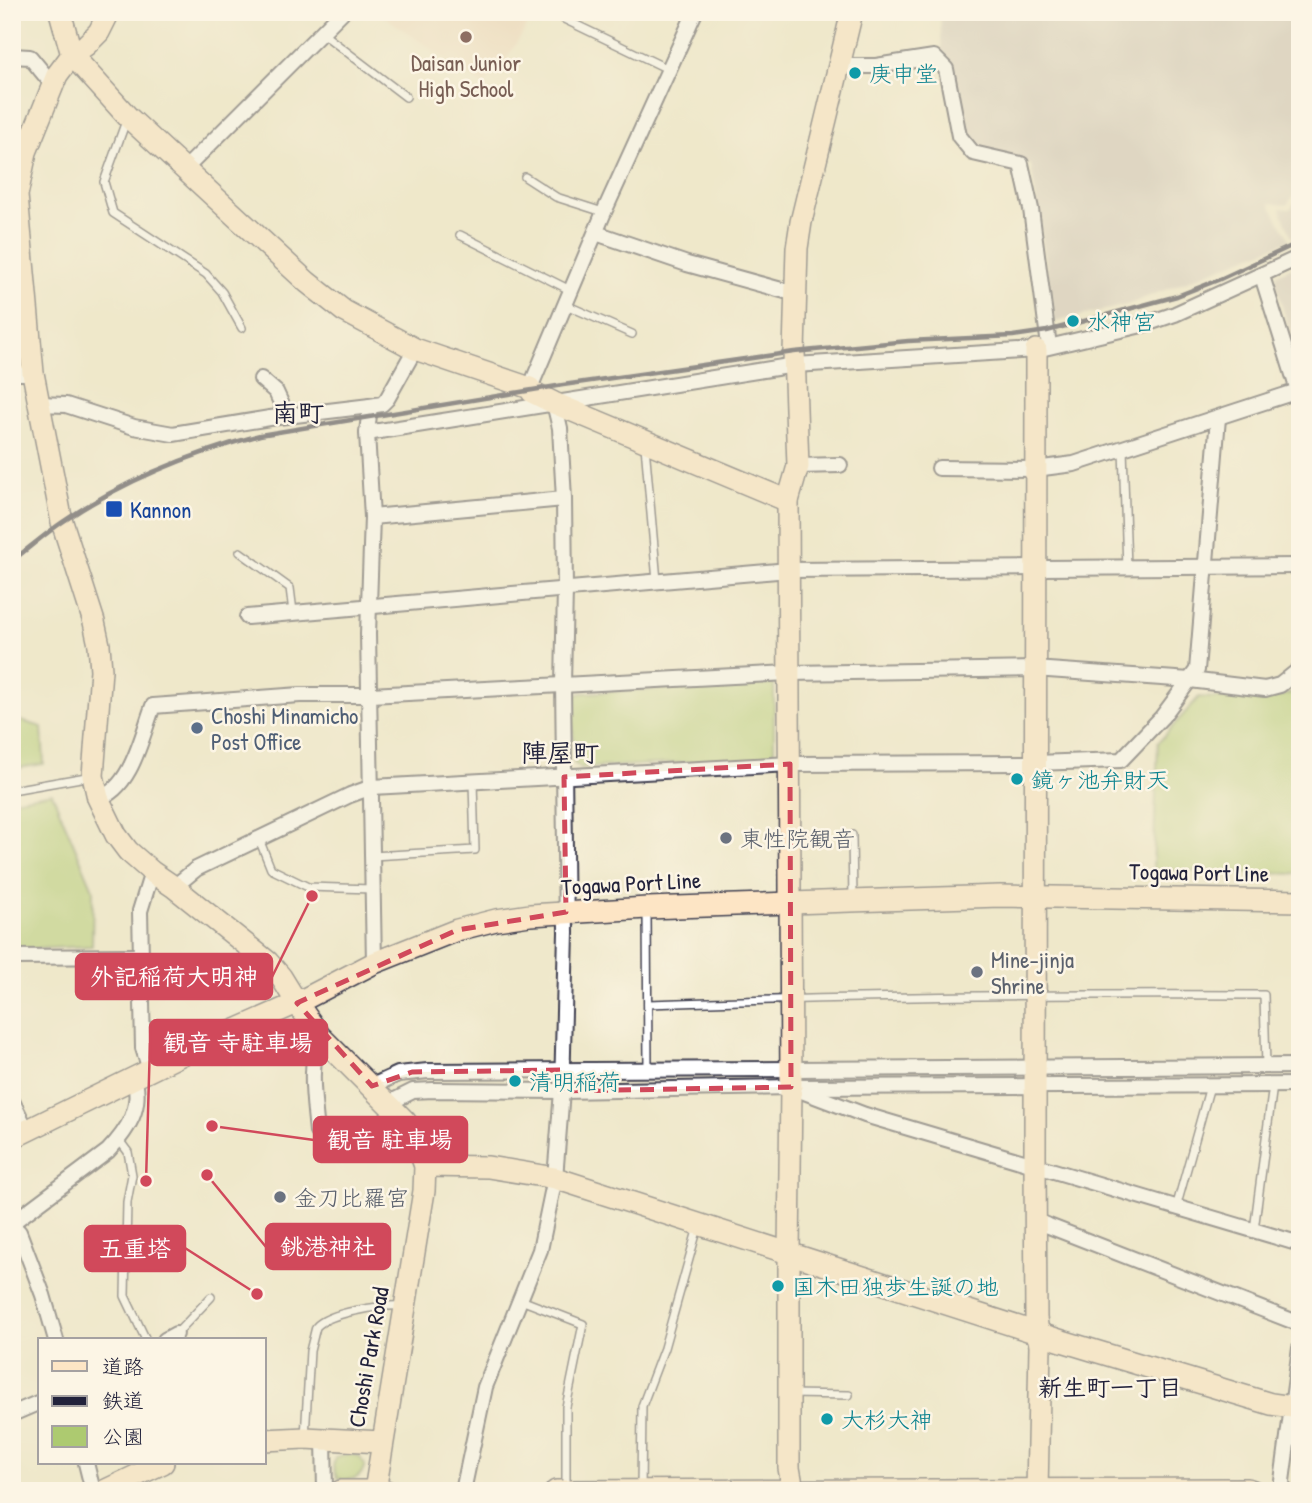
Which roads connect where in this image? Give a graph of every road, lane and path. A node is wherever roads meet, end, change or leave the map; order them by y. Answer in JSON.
{"nodes":[{"id":1,"x":60,"y":12,"type":"edge"},
{"id":2,"x":109,"y":12,"type":"edge"},
{"id":3,"x":342,"y":12,"type":"edge"},
{"id":4,"x":695,"y":12,"type":"edge"},
{"id":5,"x":852,"y":12,"type":"edge"},
{"id":6,"x":564,"y":19,"type":"dead end"},
{"id":7,"x":322,"y":33,"type":"junction"},
{"id":8,"x":72,"y":55,"type":"junction"},
{"id":9,"x":12,"y":56,"type":"edge"},
{"id":10,"x":838,"y":66,"type":"junction"},
{"id":11,"x":671,"y":70,"type":"junction"},
{"id":12,"x":53,"y":85,"type":"junction"},
{"id":13,"x":406,"y":97,"type":"dead end"},
{"id":14,"x":128,"y":117,"type":"junction"},
{"id":15,"x":184,"y":170,"type":"junction"},
{"id":16,"x":525,"y":177,"type":"dead end"},
{"id":17,"x":14,"y":195,"type":"edge"},
{"id":18,"x":604,"y":212,"type":"junction"},
{"id":19,"x":596,"y":233,"type":"junction"},
{"id":20,"x":460,"y":235,"type":"dead end"},
{"id":21,"x":1300,"y":257,"type":"edge"},
{"id":22,"x":1262,"y":276,"type":"junction"},
{"id":23,"x":572,"y":291,"type":"junction"},
{"id":24,"x":796,"y":294,"type":"junction"},
{"id":25,"x":566,"y":305,"type":"junction"},
{"id":26,"x":242,"y":328,"type":"dead end"},
{"id":27,"x":632,"y":334,"type":"dead end"},
{"id":28,"x":1042,"y":348,"type":"junction"},
{"id":29,"x":415,"y":349,"type":"junction"},
{"id":30,"x":795,"y":365,"type":"junction"},
{"id":31,"x":23,"y":373,"type":"edge"},
{"id":32,"x":261,"y":379,"type":"dead end"},
{"id":33,"x":530,"y":388,"type":"junction"},
{"id":34,"x":1299,"y":394,"type":"edge"},
{"id":35,"x":554,"y":403,"type":"junction"},
{"id":36,"x":39,"y":404,"type":"junction"},
{"id":37,"x":370,"y":407,"type":"junction"},
{"id":38,"x":287,"y":416,"type":"junction"},
{"id":39,"x":1218,"y":418,"type":"junction"},
{"id":40,"x":367,"y":433,"type":"junction"},
{"id":41,"x":644,"y":442,"type":"junction"},
{"id":42,"x":1123,"y":449,"type":"junction"},
{"id":43,"x":840,"y":465,"type":"dead end"},
{"id":44,"x":798,"y":466,"type":"junction"},
{"id":45,"x":939,"y":468,"type":"dead end"},
{"id":46,"x":1035,"y":470,"type":"junction"},
{"id":47,"x":565,"y":499,"type":"junction"},
{"id":48,"x":788,"y":501,"type":"junction"},
{"id":49,"x":372,"y":517,"type":"junction"},
{"id":50,"x":240,"y":552,"type":"dead end"},
{"id":51,"x":1207,"y":566,"type":"junction"},
{"id":52,"x":1300,"y":566,"type":"edge"},
{"id":53,"x":1034,"y":568,"type":"junction"},
{"id":54,"x":1127,"y":569,"type":"junction"},
{"id":55,"x":789,"y":570,"type":"junction"},
{"id":56,"x":657,"y":581,"type":"junction"},
{"id":57,"x":565,"y":589,"type":"junction"},
{"id":58,"x":368,"y":606,"type":"junction"},
{"id":59,"x":293,"y":612,"type":"junction"},
{"id":60,"x":247,"y":617,"type":"dead end"},
{"id":61,"x":1300,"y":661,"type":"edge"},
{"id":62,"x":1034,"y":668,"type":"junction"},
{"id":63,"x":1299,"y":669,"type":"edge"},
{"id":64,"x":789,"y":673,"type":"junction"},
{"id":65,"x":1190,"y":680,"type":"junction"},
{"id":66,"x":563,"y":684,"type":"junction"},
{"id":67,"x":370,"y":695,"type":"junction"},
{"id":68,"x":1035,"y":763,"type":"junction"},
{"id":69,"x":790,"y":764,"type":"junction"},
{"id":70,"x":93,"y":776,"type":"junction"},
{"id":71,"x":564,"y":778,"type":"junction"},
{"id":72,"x":473,"y":782,"type":"junction"},
{"id":73,"x":372,"y":787,"type":"junction"},
{"id":74,"x":12,"y":790,"type":"edge"},
{"id":75,"x":98,"y":798,"type":"junction"},
{"id":76,"x":852,"y":835,"type":"dead end"},
{"id":77,"x":259,"y":839,"type":"junction"},
{"id":78,"x":371,"y":856,"type":"junction"},
{"id":79,"x":152,"y":872,"type":"junction"},
{"id":80,"x":174,"y":887,"type":"junction"},
{"id":81,"x":372,"y":889,"type":"junction"},
{"id":82,"x":1037,"y":896,"type":"junction"},
{"id":83,"x":853,"y":900,"type":"junction"},
{"id":84,"x":1300,"y":901,"type":"edge"},
{"id":85,"x":790,"y":902,"type":"junction"},
{"id":86,"x":647,"y":908,"type":"junction"},
{"id":87,"x":566,"y":912,"type":"junction"},
{"id":88,"x":140,"y":956,"type":"junction"},
{"id":89,"x":12,"y":957,"type":"edge"},
{"id":90,"x":374,"y":963,"type":"junction"},
{"id":91,"x":1035,"y":994,"type":"junction"},
{"id":92,"x":791,"y":998,"type":"junction"},
{"id":93,"x":297,"y":1003,"type":"junction"},
{"id":94,"x":648,"y":1004,"type":"junction"},
{"id":95,"x":320,"y":1036,"type":"junction"},
{"id":96,"x":1266,"y":1066,"type":"junction"},
{"id":97,"x":1300,"y":1066,"type":"edge"},
{"id":98,"x":562,"y":1070,"type":"junction"},
{"id":99,"x":648,"y":1070,"type":"junction"},
{"id":100,"x":142,"y":1074,"type":"junction"},
{"id":101,"x":1036,"y":1076,"type":"junction"},
{"id":102,"x":791,"y":1078,"type":"junction"},
{"id":103,"x":1273,"y":1084,"type":"junction"},
{"id":104,"x":1300,"y":1085,"type":"edge"},
{"id":105,"x":372,"y":1086,"type":"junction"},
{"id":106,"x":1210,"y":1086,"type":"junction"},
{"id":107,"x":562,"y":1091,"type":"junction"},
{"id":108,"x":12,"y":1101,"type":"edge"},
{"id":109,"x":389,"y":1103,"type":"junction"},
{"id":110,"x":317,"y":1132,"type":"dead end"},
{"id":111,"x":20,"y":1134,"type":"edge"},
{"id":112,"x":119,"y":1140,"type":"junction"},
{"id":113,"x":1035,"y":1165,"type":"junction"},
{"id":114,"x":425,"y":1167,"type":"junction"},
{"id":115,"x":555,"y":1178,"type":"junction"},
{"id":116,"x":1175,"y":1208,"type":"junction"},
{"id":117,"x":1036,"y":1221,"type":"junction"},
{"id":118,"x":12,"y":1224,"type":"edge"},
{"id":119,"x":699,"y":1225,"type":"junction"},
{"id":120,"x":1254,"y":1230,"type":"junction"},
{"id":121,"x":1300,"y":1244,"type":"edge"},
{"id":122,"x":789,"y":1253,"type":"junction"},
{"id":123,"x":211,"y":1297,"type":"dead end"},
{"id":124,"x":521,"y":1300,"type":"junction"},
{"id":125,"x":404,"y":1306,"type":"junction"},
{"id":126,"x":1300,"y":1324,"type":"edge"},
{"id":127,"x":1038,"y":1333,"type":"junction"},
{"id":128,"x":171,"y":1337,"type":"edge"},
{"id":129,"x":55,"y":1338,"type":"edge"},
{"id":130,"x":145,"y":1338,"type":"edge"},
{"id":131,"x":1300,"y":1348,"type":"edge"},
{"id":132,"x":790,"y":1394,"type":"junction"},
{"id":133,"x":849,"y":1395,"type":"dead end"},
{"id":134,"x":38,"y":1403,"type":"edge"},
{"id":135,"x":1295,"y":1407,"type":"edge"},
{"id":136,"x":12,"y":1414,"type":"edge"},
{"id":137,"x":314,"y":1438,"type":"junction"},
{"id":138,"x":266,"y":1440,"type":"edge"},
{"id":139,"x":382,"y":1442,"type":"junction"},
{"id":140,"x":86,"y":1464,"type":"edge"},
{"id":141,"x":161,"y":1464,"type":"edge"},
{"id":142,"x":375,"y":1490,"type":"edge"},
{"id":143,"x":566,"y":1490,"type":"edge"},
{"id":144,"x":641,"y":1490,"type":"edge"},
{"id":145,"x":793,"y":1490,"type":"edge"},
{"id":146,"x":1037,"y":1490,"type":"edge"},
{"id":147,"x":93,"y":1491,"type":"edge"},
{"id":148,"x":104,"y":1491,"type":"edge"},
{"id":149,"x":324,"y":1491,"type":"edge"},
{"id":150,"x":341,"y":1491,"type":"edge"},
{"id":151,"x":386,"y":1491,"type":"edge"},
{"id":152,"x":463,"y":1491,"type":"edge"},
{"id":153,"x":556,"y":1491,"type":"edge"},
{"id":154,"x":1253,"y":1491,"type":"edge"},
{"id":155,"x":1283,"y":1491,"type":"edge"}],
"edges":[{"from":1,"to":8,"type":"street"},
{"from":2,"to":8,"type":"street","name":"Choshi Park Road"},
{"from":3,"to":7,"type":"street"},
{"from":4,"to":11,"type":"street"},
{"from":5,"to":10,"type":"street"},
{"from":6,"to":11,"type":"lane"},
{"from":7,"to":13,"type":"lane"},
{"from":7,"to":15,"type":"street"},
{"from":8,"to":12,"type":"street","name":"Choshi Park Road"},
{"from":8,"to":14,"type":"street"},
{"from":9,"to":12,"type":"street"},
{"from":10,"to":24,"type":"street"},
{"from":10,"to":28,"type":"street"},
{"from":11,"to":18,"type":"street"},
{"from":12,"to":17,"type":"street","name":"Choshi Park Road"},
{"from":14,"to":15,"type":"street"},
{"from":14,"to":26,"type":"lane"},
{"from":15,"to":29,"type":"street"},
{"from":16,"to":18,"type":"lane"},
{"from":17,"to":31,"type":"street","name":"Choshi Park Road"},
{"from":18,"to":19,"type":"street"},
{"from":19,"to":23,"type":"street"},
{"from":19,"to":24,"type":"street"},
{"from":20,"to":23,"type":"lane"},
{"from":21,"to":22,"type":"street"},
{"from":22,"to":28,"type":"street"},
{"from":22,"to":34,"type":"street"},
{"from":23,"to":25,"type":"street"},
{"from":24,"to":30,"type":"street"},
{"from":25,"to":27,"type":"lane"},
{"from":25,"to":33,"type":"street"},
{"from":28,"to":30,"type":"street"},
{"from":28,"to":46,"type":"street"},
{"from":29,"to":33,"type":"street"},
{"from":29,"to":37,"type":"street"},
{"from":30,"to":35,"type":"street"},
{"from":30,"to":44,"type":"street"},
{"from":31,"to":36,"type":"street","name":"Choshi Park Road"},
{"from":32,"to":38,"type":"street"},
{"from":33,"to":35,"type":"street"},
{"from":34,"to":39,"type":"street"},
{"from":35,"to":40,"type":"street"},
{"from":35,"to":41,"type":"street"},
{"from":35,"to":47,"type":"street"},
{"from":36,"to":38,"type":"street"},
{"from":36,"to":70,"type":"street","name":"Choshi Park Road"},
{"from":37,"to":38,"type":"street"},
{"from":37,"to":40,"type":"street"},
{"from":39,"to":42,"type":"street"},
{"from":39,"to":51,"type":"street"},
{"from":40,"to":49,"type":"street"},
{"from":41,"to":48,"type":"street"},
{"from":41,"to":56,"type":"lane"},
{"from":42,"to":46,"type":"street"},
{"from":42,"to":54,"type":"lane"},
{"from":43,"to":44,"type":"street"},
{"from":44,"to":48,"type":"street"},
{"from":45,"to":46,"type":"street"},
{"from":46,"to":53,"type":"street"},
{"from":47,"to":49,"type":"street"},
{"from":47,"to":57,"type":"street"},
{"from":48,"to":55,"type":"street"},
{"from":49,"to":58,"type":"street"},
{"from":50,"to":59,"type":"lane"},
{"from":51,"to":52,"type":"street"},
{"from":51,"to":54,"type":"street"},
{"from":51,"to":65,"type":"street"},
{"from":53,"to":54,"type":"street"},
{"from":53,"to":55,"type":"street"},
{"from":53,"to":62,"type":"street"},
{"from":55,"to":56,"type":"street"},
{"from":55,"to":64,"type":"street"},
{"from":56,"to":57,"type":"street"},
{"from":57,"to":58,"type":"street"},
{"from":57,"to":66,"type":"street"},
{"from":58,"to":59,"type":"street"},
{"from":58,"to":67,"type":"street"},
{"from":59,"to":60,"type":"street"},
{"from":61,"to":63,"type":"street"},
{"from":62,"to":64,"type":"street"},
{"from":62,"to":65,"type":"street"},
{"from":62,"to":68,"type":"street"},
{"from":63,"to":65,"type":"street"},
{"from":64,"to":66,"type":"street"},
{"from":64,"to":69,"type":"street"},
{"from":65,"to":68,"type":"street"},
{"from":66,"to":67,"type":"street"},
{"from":66,"to":71,"type":"street"},
{"from":67,"to":73,"type":"street"},
{"from":67,"to":75,"type":"street"},
{"from":68,"to":69,"type":"street"},
{"from":68,"to":82,"type":"street"},
{"from":69,"to":71,"type":"street"},
{"from":69,"to":85,"type":"street"},
{"from":70,"to":74,"type":"lane"},
{"from":70,"to":75,"type":"street","name":"Choshi Park Road"},
{"from":71,"to":72,"type":"street"},
{"from":71,"to":87,"type":"street"},
{"from":72,"to":73,"type":"street"},
{"from":72,"to":78,"type":"lane"},
{"from":73,"to":77,"type":"street"},
{"from":73,"to":78,"type":"street"},
{"from":75,"to":79,"type":"street","name":"Choshi Park Road"},
{"from":76,"to":83,"type":"lane"},
{"from":77,"to":80,"type":"street"},
{"from":77,"to":81,"type":"lane"},
{"from":78,"to":81,"type":"street"},
{"from":79,"to":80,"type":"street","name":"Choshi Park Road"},
{"from":79,"to":88,"type":"street"},
{"from":80,"to":93,"type":"street","name":"Choshi Park Road"},
{"from":81,"to":90,"type":"street"},
{"from":82,"to":83,"type":"street","name":"Togawa Port Line"},
{"from":82,"to":84,"type":"street","name":"Togawa Port Line"},
{"from":82,"to":91,"type":"street"},
{"from":83,"to":85,"type":"street","name":"Togawa Port Line"},
{"from":85,"to":86,"type":"street","name":"Togawa Port Line"},
{"from":85,"to":92,"type":"street"},
{"from":86,"to":87,"type":"street","name":"Togawa Port Line"},
{"from":86,"to":94,"type":"lane"},
{"from":87,"to":90,"type":"street","name":"Togawa Port Line"},
{"from":87,"to":98,"type":"street"},
{"from":88,"to":89,"type":"street"},
{"from":88,"to":100,"type":"street"},
{"from":90,"to":93,"type":"street","name":"Togawa Port Line"},
{"from":91,"to":92,"type":"lane"},
{"from":91,"to":96,"type":"lane"},
{"from":91,"to":101,"type":"street"},
{"from":92,"to":94,"type":"lane"},
{"from":92,"to":102,"type":"street"},
{"from":93,"to":95,"type":"street","name":"Choshi Park Road"},
{"from":93,"to":100,"type":"street","name":"Togawa Port Line"},
{"from":94,"to":99,"type":"lane"},
{"from":95,"to":105,"type":"street","name":"Choshi Park Road"},
{"from":95,"to":110,"type":"street"},
{"from":96,"to":97,"type":"street"},
{"from":96,"to":101,"type":"street"},
{"from":98,"to":99,"type":"street"},
{"from":98,"to":105,"type":"street"},
{"from":98,"to":107,"type":"street"},
{"from":99,"to":102,"type":"street"},
{"from":100,"to":111,"type":"street","name":"Togawa Port Line"},
{"from":100,"to":112,"type":"street"},
{"from":101,"to":102,"type":"street"},
{"from":101,"to":106,"type":"street"},
{"from":101,"to":113,"type":"street"},
{"from":102,"to":107,"type":"street"},
{"from":102,"to":113,"type":"street"},
{"from":102,"to":122,"type":"street"},
{"from":103,"to":104,"type":"street"},
{"from":103,"to":106,"type":"street"},
{"from":103,"to":120,"type":"lane"},
{"from":105,"to":109,"type":"street","name":"Choshi Park Road"},
{"from":106,"to":116,"type":"lane"},
{"from":107,"to":109,"type":"street"},
{"from":107,"to":115,"type":"street"},
{"from":108,"to":111,"type":"street"},
{"from":109,"to":114,"type":"street","name":"Choshi Park Road"},
{"from":112,"to":118,"type":"street"},
{"from":112,"to":130,"type":"lane"},
{"from":113,"to":116,"type":"street"},
{"from":113,"to":117,"type":"street"},
{"from":114,"to":115,"type":"street"},
{"from":114,"to":125,"type":"street","name":"Choshi Park Road"},
{"from":115,"to":119,"type":"street"},
{"from":115,"to":124,"type":"street"},
{"from":116,"to":120,"type":"street"},
{"from":117,"to":126,"type":"street"},
{"from":117,"to":127,"type":"street"},
{"from":118,"to":129,"type":"street"},
{"from":119,"to":122,"type":"street"},
{"from":119,"to":144,"type":"lane"},
{"from":120,"to":121,"type":"street"},
{"from":122,"to":127,"type":"street"},
{"from":122,"to":132,"type":"street"},
{"from":123,"to":128,"type":"lane"},
{"from":124,"to":143,"type":"lane"},
{"from":124,"to":152,"type":"street"},
{"from":125,"to":137,"type":"lane"},
{"from":125,"to":139,"type":"street","name":"Choshi Park Road"},
{"from":127,"to":135,"type":"street"},
{"from":127,"to":146,"type":"street"},
{"from":131,"to":135,"type":"street"},
{"from":132,"to":133,"type":"lane"},
{"from":132,"to":145,"type":"street"},
{"from":134,"to":136,"type":"street"},
{"from":135,"to":155,"type":"street"},
{"from":137,"to":138,"type":"street","name":"Choshi Park Road"},
{"from":137,"to":139,"type":"street","name":"Choshi Park Road"},
{"from":137,"to":149,"type":"street"},
{"from":139,"to":142,"type":"street"},
{"from":140,"to":147,"type":"street"},
{"from":141,"to":148,"type":"street"},
{"from":142,"to":150,"type":"street"},
{"from":142,"to":151,"type":"street"},
{"from":143,"to":144,"type":"street"},
{"from":143,"to":153,"type":"street"},
{"from":144,"to":145,"type":"street"},
{"from":145,"to":146,"type":"street"},
{"from":146,"to":154,"type":"street"}]}
